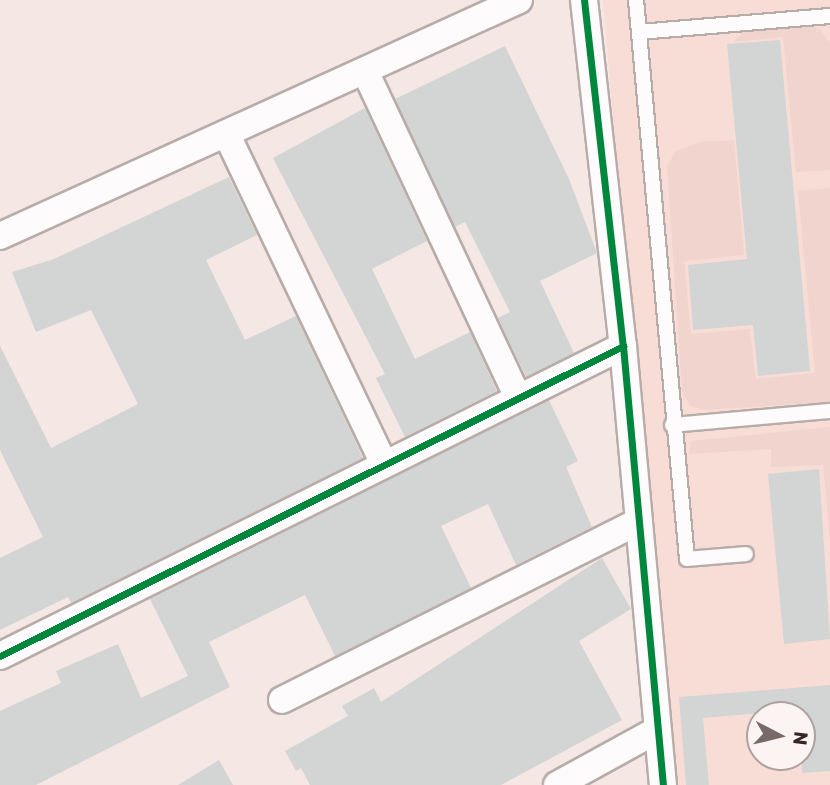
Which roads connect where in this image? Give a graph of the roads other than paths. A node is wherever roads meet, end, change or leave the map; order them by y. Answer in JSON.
{"nodes":[{"id":1,"x":519,"y":0,"type":"edge"},
{"id":2,"x":584,"y":0,"type":"edge"},
{"id":3,"x":636,"y":0,"type":"edge"},
{"id":4,"x":830,"y":16,"type":"edge"},
{"id":5,"x":639,"y":32,"type":"junction"},
{"id":6,"x":365,"y":71,"type":"junction"},
{"id":7,"x":228,"y":135,"type":"junction"},
{"id":8,"x":0,"y":236,"type":"edge"},
{"id":9,"x":623,"y":346,"type":"junction"},
{"id":10,"x":518,"y":398,"type":"junction"},
{"id":11,"x":830,"y":411,"type":"edge"},
{"id":12,"x":672,"y":425,"type":"junction"},
{"id":13,"x":384,"y":464,"type":"junction"},
{"id":14,"x":639,"y":521,"type":"junction"},
{"id":15,"x":746,"y":554,"type":"dead end"},
{"id":16,"x":0,"y":656,"type":"edge"},
{"id":17,"x":282,"y":700,"type":"dead end"},
{"id":18,"x":657,"y":730,"type":"junction"},
{"id":19,"x":558,"y":785,"type":"edge"},
{"id":20,"x":663,"y":785,"type":"edge"}],
"edges":[{"from":1,"to":6,"type":"street"},
{"from":2,"to":9,"type":"street"},
{"from":3,"to":5,"type":"lane"},
{"from":4,"to":5,"type":"lane"},
{"from":5,"to":12,"type":"lane"},
{"from":6,"to":7,"type":"street"},
{"from":6,"to":10,"type":"street"},
{"from":7,"to":8,"type":"street"},
{"from":7,"to":13,"type":"street"},
{"from":9,"to":10,"type":"street"},
{"from":9,"to":14,"type":"street"},
{"from":10,"to":13,"type":"street"},
{"from":11,"to":12,"type":"lane"},
{"from":12,"to":15,"type":"lane"},
{"from":13,"to":16,"type":"street"},
{"from":14,"to":17,"type":"street"},
{"from":14,"to":18,"type":"street"},
{"from":18,"to":19,"type":"street"},
{"from":18,"to":20,"type":"street"}]}
